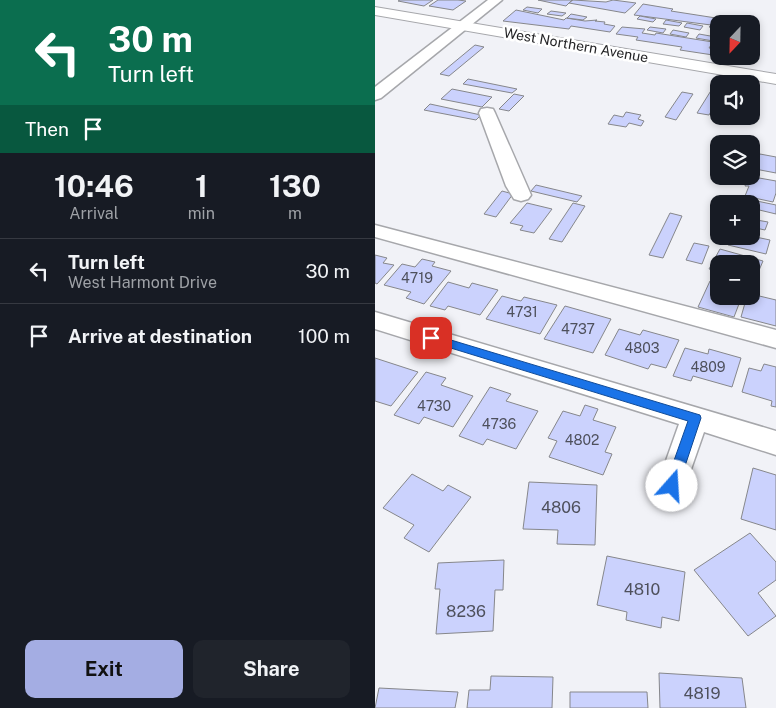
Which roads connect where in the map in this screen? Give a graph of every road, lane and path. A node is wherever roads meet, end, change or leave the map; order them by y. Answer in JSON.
{"nodes":[{"id":1,"x":497,"y":0,"type":"edge"},
{"id":2,"x":375,"y":11,"type":"edge"},
{"id":3,"x":464,"y":26,"type":"junction"},
{"id":4,"x":776,"y":79,"type":"edge"},
{"id":5,"x":375,"y":95,"type":"edge"},
{"id":6,"x":487,"y":113,"type":"dead end"},
{"id":7,"x":521,"y":195,"type":"dead end"},
{"id":8,"x":375,"y":231,"type":"edge"},
{"id":9,"x":375,"y":320,"type":"edge"},
{"id":10,"x":776,"y":339,"type":"edge"},
{"id":11,"x":695,"y":418,"type":"junction"},
{"id":12,"x":776,"y":443,"type":"edge"},
{"id":13,"x":672,"y":486,"type":"dead end"}],
"edges":[{"from":1,"to":3,"type":"street"},
{"from":2,"to":3,"type":"main road","name":"West Northern Avenue"},
{"from":3,"to":4,"type":"main road","name":"West Northern Avenue"},
{"from":3,"to":5,"type":"street"},
{"from":6,"to":7,"type":"street"},
{"from":8,"to":10,"type":"street"},
{"from":9,"to":11,"type":"street"},
{"from":11,"to":12,"type":"street"},
{"from":11,"to":13,"type":"street"}]}
